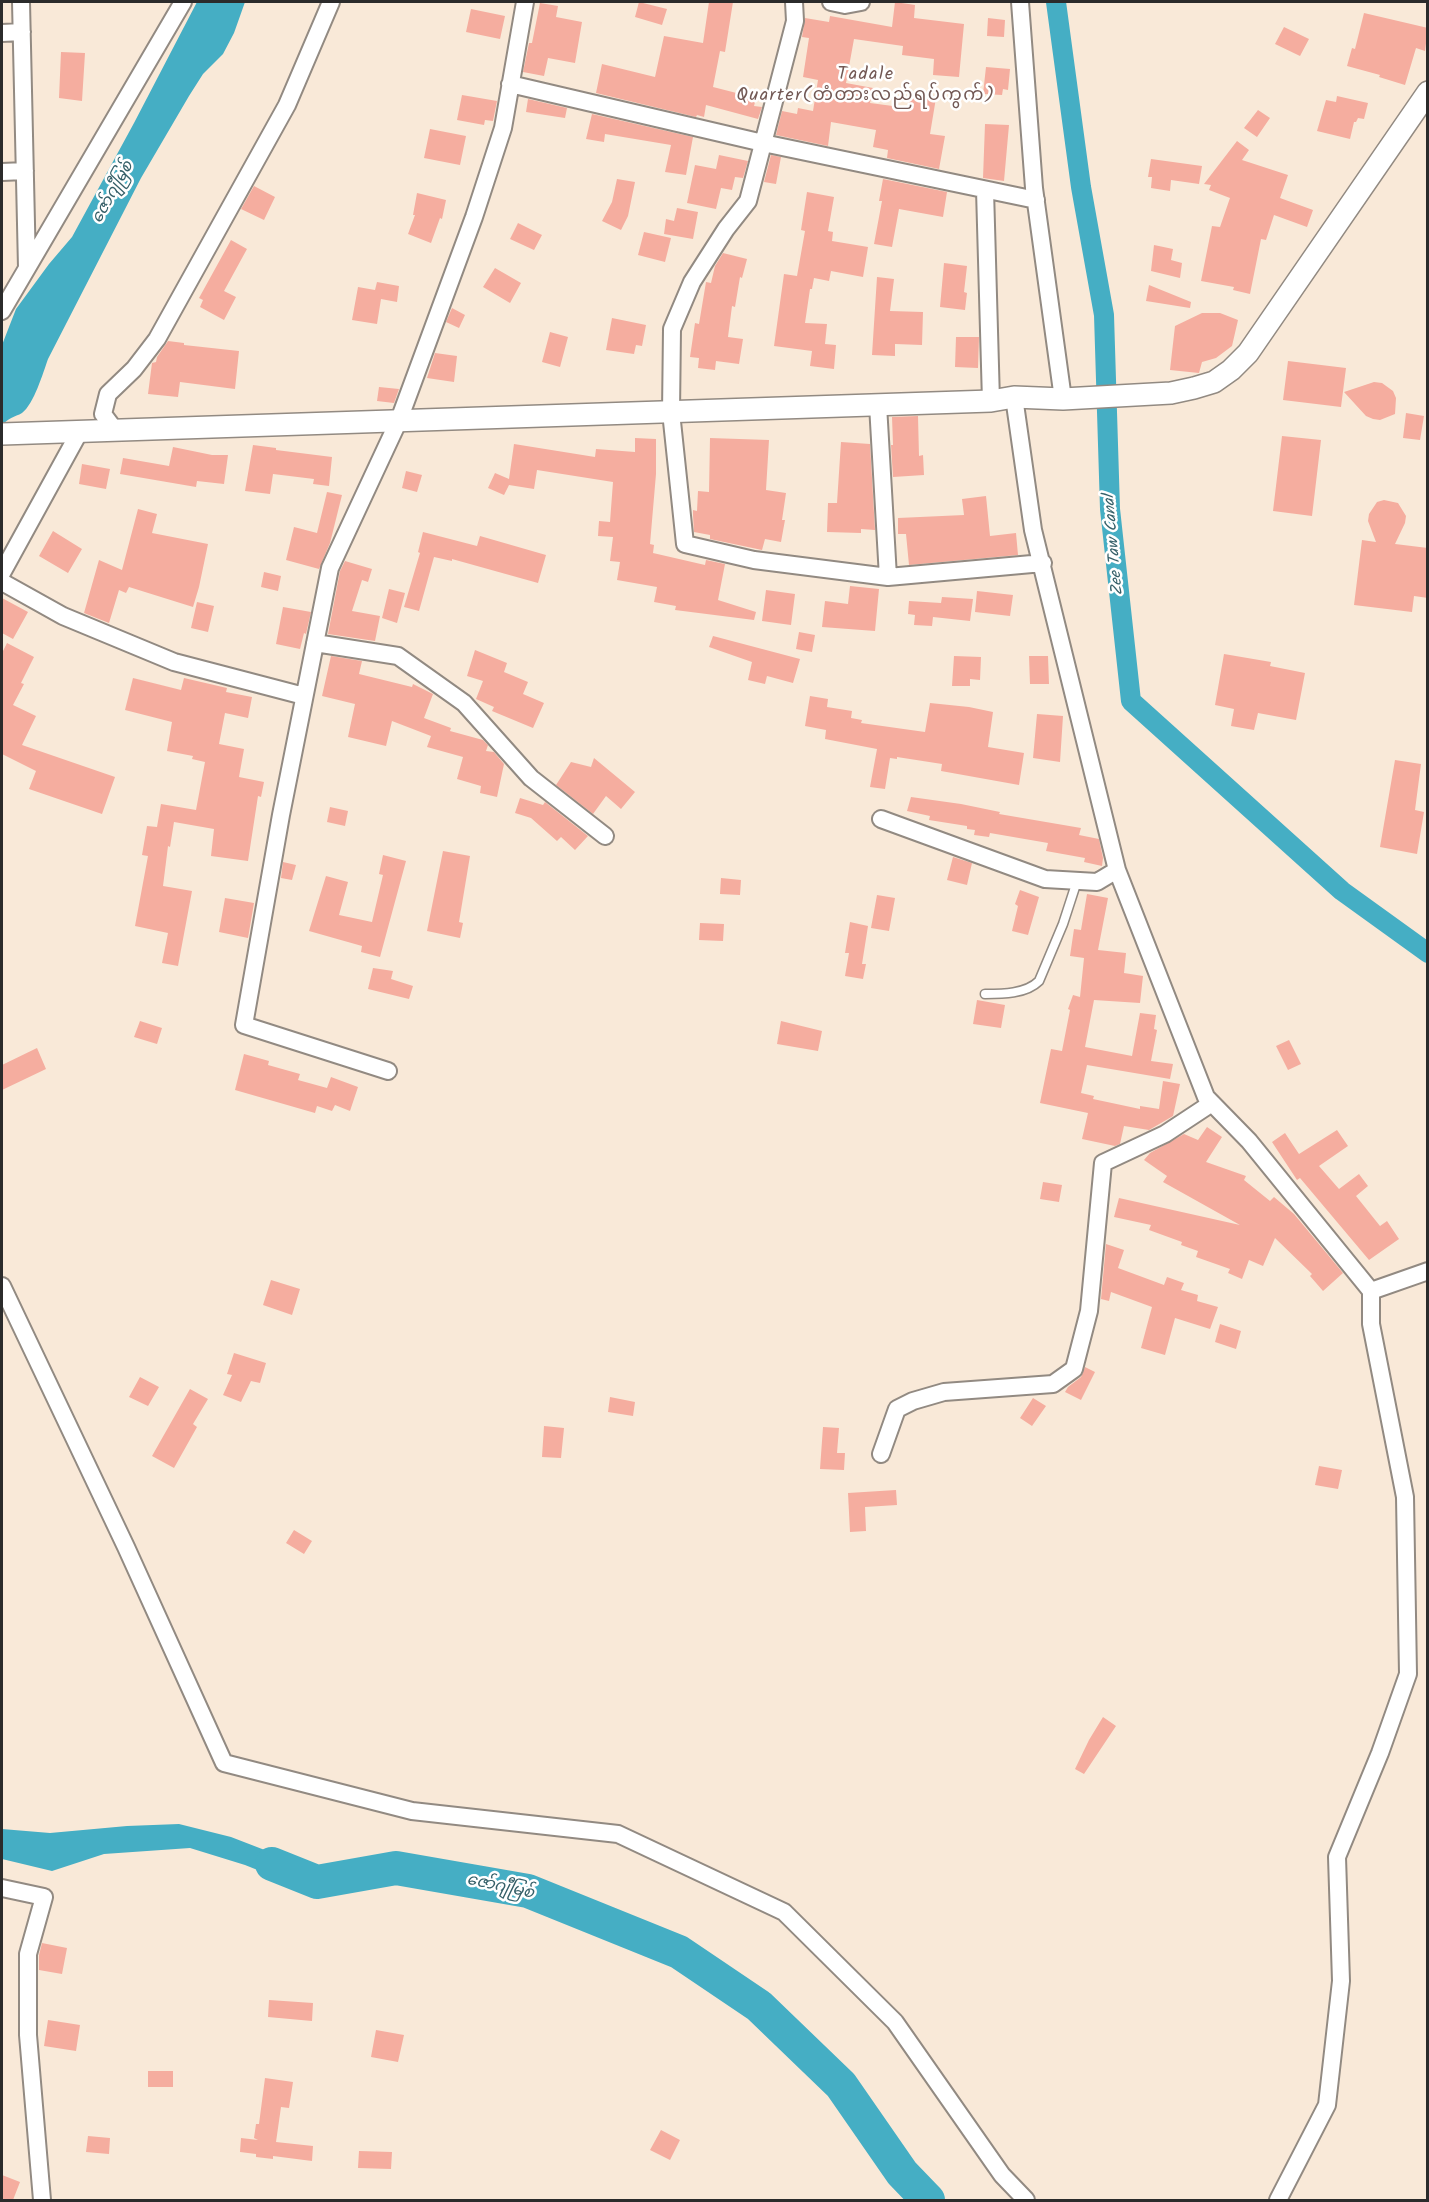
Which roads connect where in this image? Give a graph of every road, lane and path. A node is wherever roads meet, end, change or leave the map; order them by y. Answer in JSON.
{"nodes":[{"id":1,"x":21,"y":2,"type":"edge"},
{"id":2,"x":183,"y":2,"type":"edge"},
{"id":3,"x":331,"y":2,"type":"edge"},
{"id":4,"x":525,"y":2,"type":"edge"},
{"id":5,"x":794,"y":2,"type":"edge"},
{"id":6,"x":1020,"y":2,"type":"edge"},
{"id":7,"x":22,"y":32,"type":"junction"},
{"id":8,"x":2,"y":33,"type":"edge"},
{"id":9,"x":510,"y":84,"type":"junction"},
{"id":10,"x":1428,"y":92,"type":"edge"},
{"id":11,"x":764,"y":143,"type":"junction"},
{"id":12,"x":25,"y":171,"type":"junction"},
{"id":13,"x":2,"y":172,"type":"edge"},
{"id":14,"x":985,"y":190,"type":"junction"},
{"id":15,"x":1036,"y":200,"type":"junction"},
{"id":16,"x":27,"y":269,"type":"junction"},
{"id":17,"x":2,"y":311,"type":"edge"},
{"id":18,"x":1014,"y":397,"type":"junction"},
{"id":19,"x":1074,"y":398,"type":"junction"},
{"id":20,"x":991,"y":401,"type":"junction"},
{"id":21,"x":878,"y":405,"type":"junction"},
{"id":22,"x":671,"y":412,"type":"junction"},
{"id":23,"x":399,"y":420,"type":"junction"},
{"id":24,"x":115,"y":430,"type":"junction"},
{"id":25,"x":80,"y":431,"type":"junction"},
{"id":26,"x":2,"y":434,"type":"edge"},
{"id":27,"x":1043,"y":563,"type":"junction"},
{"id":28,"x":2,"y":573,"type":"edge"},
{"id":29,"x":888,"y":577,"type":"junction"},
{"id":30,"x":2,"y":582,"type":"edge"},
{"id":31,"x":315,"y":643,"type":"junction"},
{"id":32,"x":304,"y":696,"type":"junction"},
{"id":33,"x":880,"y":819,"type":"dead end"},
{"id":34,"x":605,"y":836,"type":"dead end"},
{"id":35,"x":1118,"y":870,"type":"junction"},
{"id":36,"x":1077,"y":881,"type":"junction"},
{"id":37,"x":985,"y":994,"type":"dead end"},
{"id":38,"x":388,"y":1071,"type":"dead end"},
{"id":39,"x":1212,"y":1103,"type":"junction"},
{"id":40,"x":1428,"y":1272,"type":"edge"},
{"id":41,"x":2,"y":1286,"type":"edge"},
{"id":42,"x":1371,"y":1291,"type":"junction"},
{"id":43,"x":882,"y":1454,"type":"dead end"},
{"id":44,"x":2,"y":1888,"type":"edge"},
{"id":45,"x":42,"y":2200,"type":"edge"},
{"id":46,"x":1026,"y":2200,"type":"edge"},
{"id":47,"x":1278,"y":2200,"type":"edge"}],
"edges":[{"from":1,"to":7,"type":"street"},
{"from":2,"to":16,"type":"street"},
{"from":3,"to":24,"type":"street"},
{"from":4,"to":9,"type":"street"},
{"from":5,"to":11,"type":"street"},
{"from":6,"to":15,"type":"street"},
{"from":7,"to":8,"type":"street"},
{"from":7,"to":12,"type":"street"},
{"from":9,"to":11,"type":"street"},
{"from":9,"to":23,"type":"street"},
{"from":10,"to":19,"type":"street"},
{"from":11,"to":14,"type":"street"},
{"from":11,"to":22,"type":"street"},
{"from":12,"to":13,"type":"street"},
{"from":12,"to":16,"type":"street"},
{"from":14,"to":15,"type":"street"},
{"from":14,"to":20,"type":"street"},
{"from":15,"to":19,"type":"street"},
{"from":16,"to":17,"type":"street"},
{"from":18,"to":19,"type":"street"},
{"from":18,"to":20,"type":"street"},
{"from":18,"to":27,"type":"street"},
{"from":20,"to":21,"type":"street"},
{"from":21,"to":22,"type":"street"},
{"from":21,"to":29,"type":"street"},
{"from":22,"to":23,"type":"street"},
{"from":22,"to":29,"type":"street"},
{"from":23,"to":24,"type":"street"},
{"from":23,"to":31,"type":"street"},
{"from":24,"to":25,"type":"street"},
{"from":25,"to":26,"type":"street"},
{"from":25,"to":28,"type":"street"},
{"from":27,"to":29,"type":"street"},
{"from":27,"to":35,"type":"street"},
{"from":30,"to":32,"type":"street"},
{"from":31,"to":32,"type":"street"},
{"from":31,"to":34,"type":"street"},
{"from":32,"to":38,"type":"street"},
{"from":33,"to":36,"type":"street"},
{"from":35,"to":36,"type":"street"},
{"from":35,"to":39,"type":"street"},
{"from":36,"to":37,"type":"lane"},
{"from":39,"to":42,"type":"street"},
{"from":39,"to":43,"type":"street"},
{"from":40,"to":42,"type":"street"},
{"from":41,"to":46,"type":"street"},
{"from":42,"to":47,"type":"street"},
{"from":44,"to":45,"type":"street"}]}
